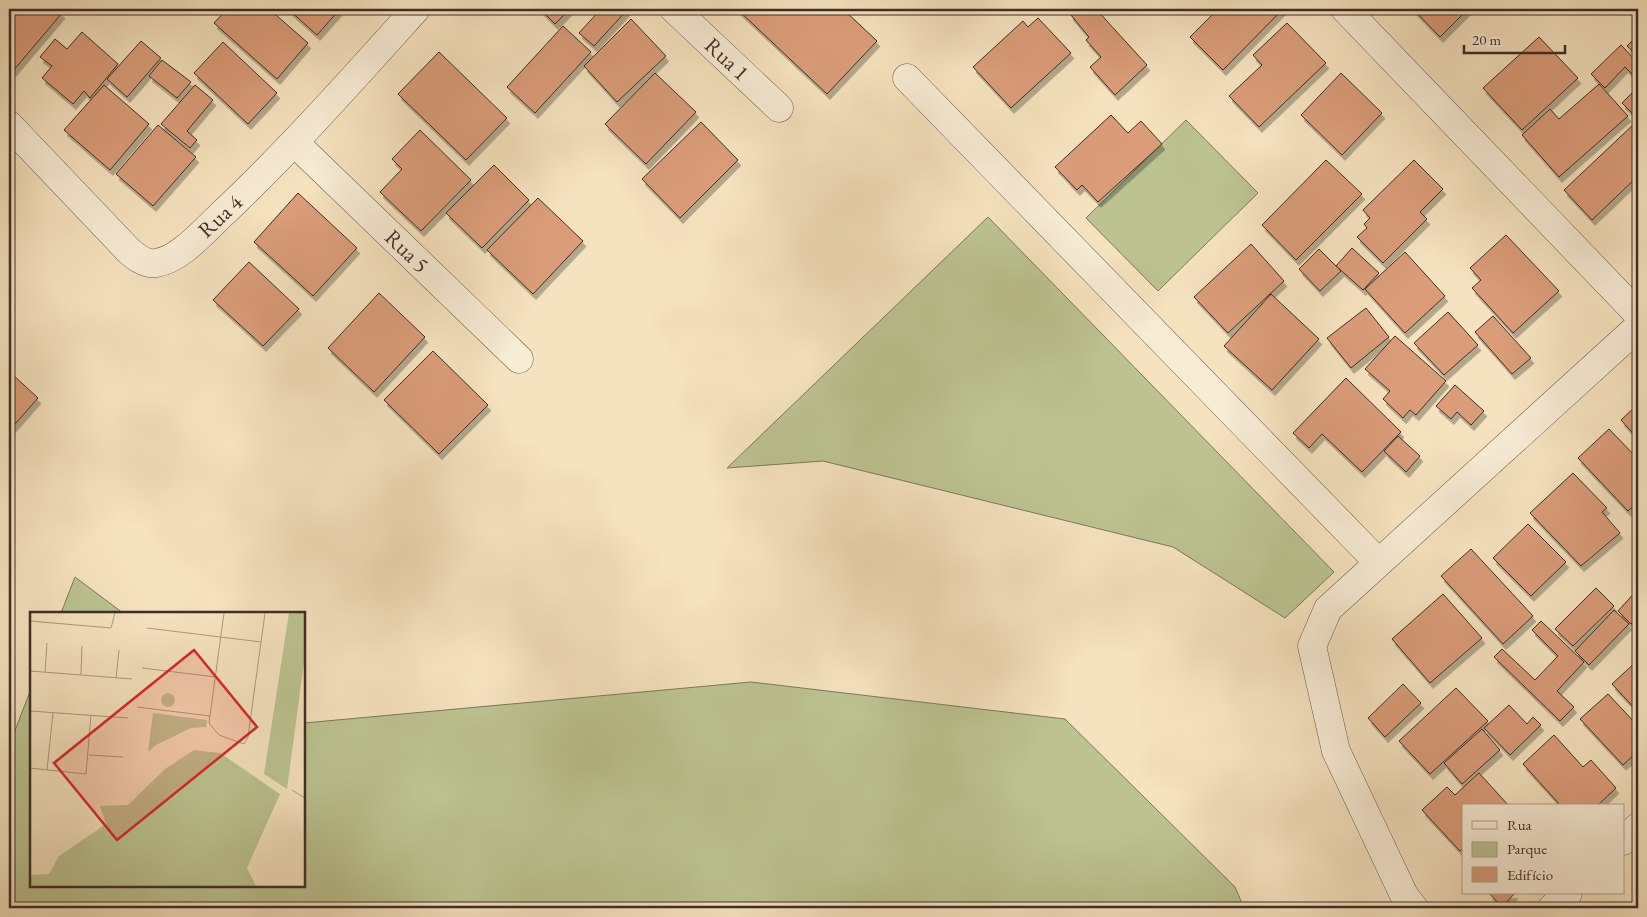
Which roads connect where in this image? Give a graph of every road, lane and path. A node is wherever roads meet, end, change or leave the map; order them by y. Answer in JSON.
{"nodes":[{"id":1,"x":416,"y":9,"type":"edge"},
{"id":2,"x":674,"y":9,"type":"edge"},
{"id":3,"x":1345,"y":9,"type":"edge"},
{"id":4,"x":907,"y":78,"type":"dead end"},
{"id":5,"x":779,"y":108,"type":"dead end"},
{"id":6,"x":9,"y":125,"type":"edge"},
{"id":7,"x":294,"y":143,"type":"junction"},
{"id":8,"x":1638,"y":314,"type":"edge"},
{"id":9,"x":1638,"y":327,"type":"edge"},
{"id":10,"x":519,"y":359,"type":"dead end"},
{"id":11,"x":1378,"y":562,"type":"junction"},
{"id":12,"x":1638,"y":827,"type":"edge"},
{"id":13,"x":1624,"y":840,"type":"edge"},
{"id":14,"x":1567,"y":894,"type":"edge"},
{"id":15,"x":1414,"y":908,"type":"edge"},
{"id":16,"x":1552,"y":908,"type":"edge"}],
"edges":[{"from":1,"to":7,"type":"street","name":"Rua 4"},
{"from":2,"to":5,"type":"street","name":"Rua 1"},
{"from":3,"to":8,"type":"street"},
{"from":4,"to":11,"type":"street"},
{"from":6,"to":7,"type":"street","name":"Rua 4"},
{"from":7,"to":10,"type":"street","name":"Rua 5"},
{"from":9,"to":11,"type":"street"},
{"from":11,"to":15,"type":"street"},
{"from":12,"to":13,"type":"street"},
{"from":14,"to":16,"type":"street"}]}
